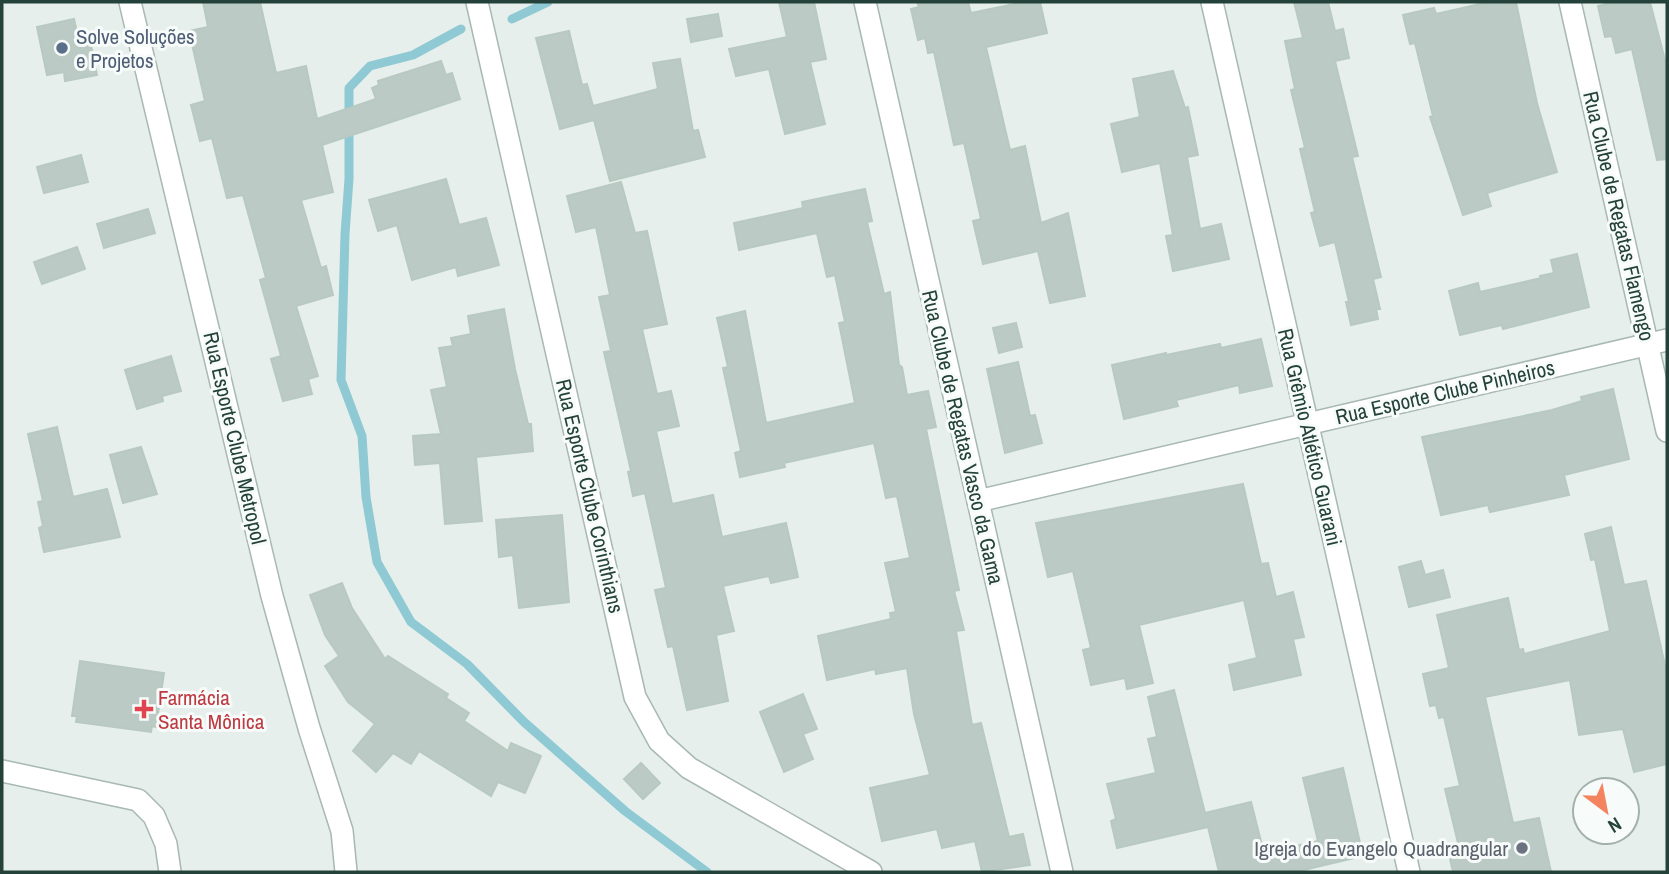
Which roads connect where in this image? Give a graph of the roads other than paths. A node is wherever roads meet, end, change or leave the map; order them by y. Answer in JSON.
{"nodes":[{"id":1,"x":130,"y":2,"type":"edge"},
{"id":2,"x":477,"y":2,"type":"edge"},
{"id":3,"x":865,"y":2,"type":"edge"},
{"id":4,"x":1212,"y":2,"type":"edge"},
{"id":5,"x":1570,"y":2,"type":"edge"},
{"id":6,"x":1657,"y":342,"type":"edge"},
{"id":7,"x":1307,"y":424,"type":"junction"},
{"id":8,"x":1667,"y":431,"type":"edge"},
{"id":9,"x":978,"y":501,"type":"junction"},
{"id":10,"x":2,"y":771,"type":"edge"},
{"id":11,"x":170,"y":872,"type":"edge"},
{"id":12,"x":346,"y":872,"type":"edge"},
{"id":13,"x":871,"y":872,"type":"edge"},
{"id":14,"x":1062,"y":872,"type":"edge"},
{"id":15,"x":1409,"y":872,"type":"edge"}],
"edges":[{"from":1,"to":12,"type":"street","name":"Rua Esporte Clube Metropol"},
{"from":2,"to":13,"type":"street","name":"Rua Esporte Clube Corinthians"},
{"from":3,"to":9,"type":"street","name":"Rua Clube de Regatas Vasco da Gama"},
{"from":4,"to":7,"type":"street","name":"Rua Grêmio Atlético Guarani"},
{"from":5,"to":6,"type":"street","name":"Rua Clube de Regatas Flamengo"},
{"from":6,"to":7,"type":"street","name":"Rua Esporte Clube Pinheiros"},
{"from":6,"to":8,"type":"street","name":"Rua Clube de Regatas Flamengo"},
{"from":7,"to":9,"type":"street","name":"Rua Esporte Clube Pinheiros"},
{"from":7,"to":15,"type":"street","name":"Rua Grêmio Atlético Guarani"},
{"from":9,"to":14,"type":"street","name":"Rua Clube de Regatas Vasco da Gama"},
{"from":10,"to":11,"type":"street"}]}
